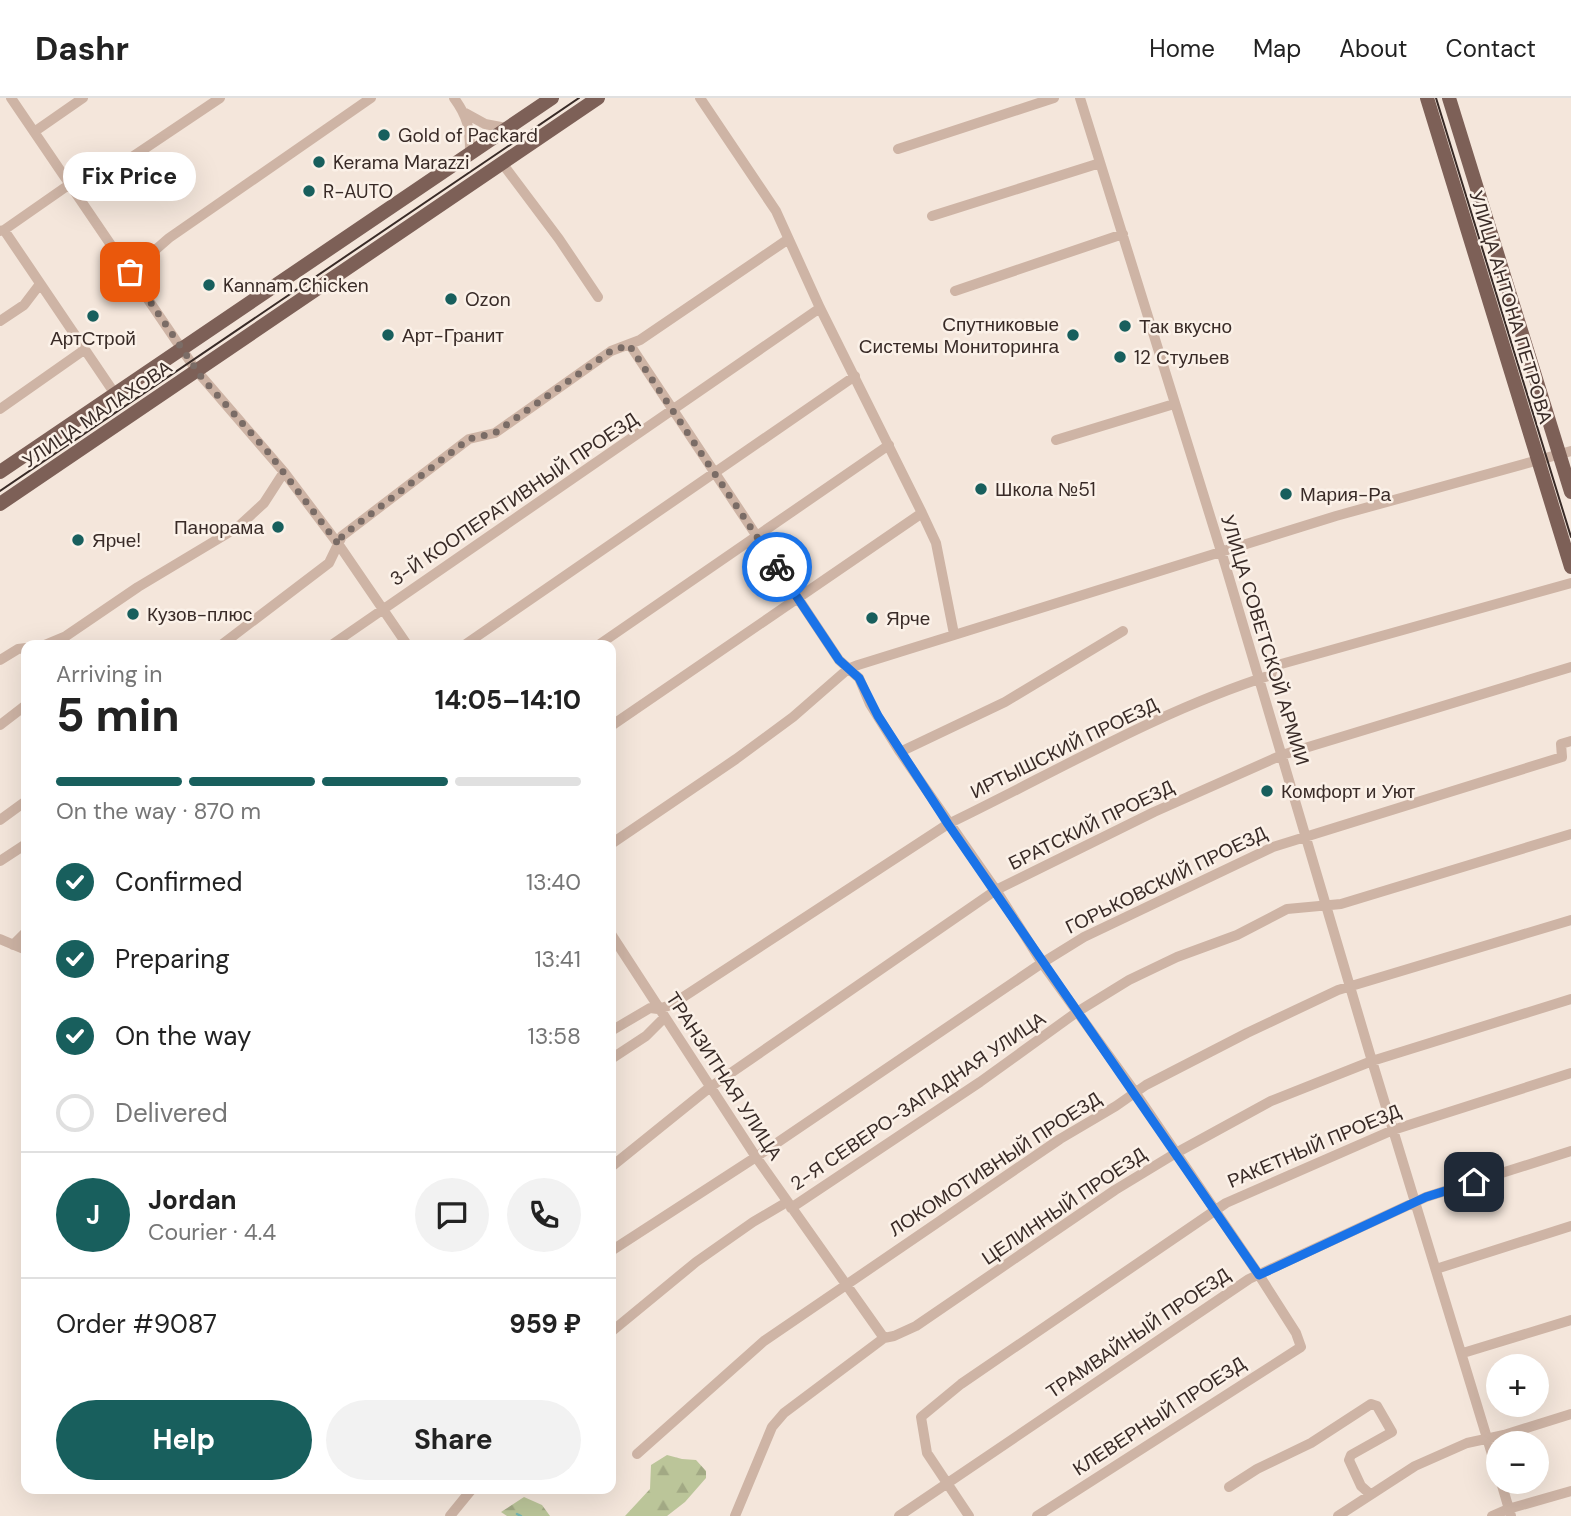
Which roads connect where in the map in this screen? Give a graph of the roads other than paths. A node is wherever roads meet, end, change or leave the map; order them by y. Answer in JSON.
{"nodes":[{"id":1,"x":11,"y":98,"type":"edge"},
{"id":2,"x":83,"y":98,"type":"edge"},
{"id":3,"x":220,"y":98,"type":"edge"},
{"id":4,"x":371,"y":98,"type":"edge"},
{"id":5,"x":454,"y":98,"type":"edge"},
{"id":6,"x":552,"y":98,"type":"edge"},
{"id":7,"x":598,"y":98,"type":"edge"},
{"id":8,"x":700,"y":98,"type":"edge"},
{"id":9,"x":1054,"y":98,"type":"edge"},
{"id":10,"x":1080,"y":98,"type":"edge"},
{"id":11,"x":1427,"y":98,"type":"edge"},
{"id":12,"x":1449,"y":98,"type":"edge"},
{"id":13,"x":465,"y":113,"type":"junction"},
{"id":14,"x":506,"y":128,"type":"junction"},
{"id":15,"x":34,"y":132,"type":"junction"},
{"id":16,"x":898,"y":149,"type":"dead end"},
{"id":17,"x":470,"y":152,"type":"junction"},
{"id":18,"x":502,"y":163,"type":"junction"},
{"id":19,"x":1100,"y":163,"type":"junction"},
{"id":20,"x":73,"y":189,"type":"junction"},
{"id":21,"x":932,"y":216,"type":"dead end"},
{"id":22,"x":2,"y":231,"type":"edge"},
{"id":23,"x":1123,"y":234,"type":"junction"},
{"id":24,"x":788,"y":240,"type":"junction"},
{"id":25,"x":130,"y":272,"type":"junction"},
{"id":26,"x":40,"y":284,"type":"junction"},
{"id":27,"x":955,"y":291,"type":"dead end"},
{"id":28,"x":598,"y":297,"type":"dead end"},
{"id":29,"x":820,"y":308,"type":"junction"},
{"id":30,"x":0,"y":321,"type":"edge"},
{"id":31,"x":629,"y":345,"type":"junction"},
{"id":32,"x":182,"y":349,"type":"junction"},
{"id":33,"x":84,"y":350,"type":"junction"},
{"id":34,"x":196,"y":370,"type":"junction"},
{"id":35,"x":855,"y":376,"type":"junction"},
{"id":36,"x":115,"y":394,"type":"junction"},
{"id":37,"x":1174,"y":404,"type":"junction"},
{"id":38,"x":0,"y":409,"type":"edge"},
{"id":39,"x":674,"y":411,"type":"junction"},
{"id":40,"x":1056,"y":440,"type":"dead end"},
{"id":41,"x":889,"y":445,"type":"junction"},
{"id":42,"x":1565,"y":453,"type":"edge"},
{"id":43,"x":27,"y":454,"type":"junction"},
{"id":44,"x":1538,"y":461,"type":"junction"},
{"id":45,"x":0,"y":472,"type":"edge"},
{"id":46,"x":284,"y":472,"type":"junction"},
{"id":47,"x":714,"y":474,"type":"junction"},
{"id":48,"x":41,"y":475,"type":"junction"},
{"id":49,"x":1571,"y":492,"type":"edge"},
{"id":50,"x":0,"y":504,"type":"edge"},
{"id":51,"x":922,"y":513,"type":"junction"},
{"id":52,"x":758,"y":537,"type":"junction"},
{"id":53,"x":339,"y":545,"type":"junction"},
{"id":54,"x":1221,"y":551,"type":"junction"},
{"id":55,"x":1571,"y":567,"type":"edge"},
{"id":56,"x":1571,"y":583,"type":"edge"},
{"id":57,"x":798,"y":598,"type":"junction"},
{"id":58,"x":383,"y":610,"type":"junction"},
{"id":59,"x":1123,"y":631,"type":"dead end"},
{"id":60,"x":954,"y":634,"type":"junction"},
{"id":61,"x":56,"y":640,"type":"edge"},
{"id":62,"x":228,"y":640,"type":"edge"},
{"id":63,"x":339,"y":640,"type":"edge"},
{"id":64,"x":404,"y":640,"type":"edge"},
{"id":65,"x":472,"y":640,"type":"edge"},
{"id":66,"x":606,"y":640,"type":"edge"},
{"id":67,"x":21,"y":649,"type":"edge"},
{"id":68,"x":0,"y":660,"type":"edge"},
{"id":69,"x":1571,"y":667,"type":"edge"},
{"id":70,"x":848,"y":669,"type":"junction"},
{"id":71,"x":1258,"y":679,"type":"junction"},
{"id":72,"x":21,"y":709,"type":"edge"},
{"id":73,"x":616,"y":723,"type":"edge"},
{"id":74,"x":0,"y":725,"type":"edge"},
{"id":75,"x":1571,"y":741,"type":"edge"},
{"id":76,"x":900,"y":752,"type":"junction"},
{"id":77,"x":1282,"y":755,"type":"junction"},
{"id":78,"x":21,"y":804,"type":"edge"},
{"id":79,"x":0,"y":820,"type":"edge"},
{"id":80,"x":948,"y":824,"type":"junction"},
{"id":81,"x":1571,"y":834,"type":"edge"},
{"id":82,"x":1305,"y":836,"type":"junction"},
{"id":83,"x":616,"y":841,"type":"edge"},
{"id":84,"x":21,"y":847,"type":"edge"},
{"id":85,"x":0,"y":861,"type":"edge"},
{"id":86,"x":996,"y":890,"type":"junction"},
{"id":87,"x":1327,"y":906,"type":"junction"},
{"id":88,"x":1571,"y":920,"type":"edge"},
{"id":89,"x":21,"y":937,"type":"edge"},
{"id":90,"x":0,"y":939,"type":"edge"},
{"id":91,"x":13,"y":944,"type":"junction"},
{"id":92,"x":21,"y":948,"type":"edge"},
{"id":93,"x":616,"y":951,"type":"edge"},
{"id":94,"x":1042,"y":963,"type":"junction"},
{"id":95,"x":1350,"y":987,"type":"junction"},
{"id":96,"x":1571,"y":999,"type":"edge"},
{"id":97,"x":1077,"y":1012,"type":"junction"},
{"id":98,"x":661,"y":1014,"type":"junction"},
{"id":99,"x":616,"y":1028,"type":"edge"},
{"id":100,"x":616,"y":1056,"type":"edge"},
{"id":101,"x":1372,"y":1061,"type":"junction"},
{"id":102,"x":1571,"y":1073,"type":"edge"},
{"id":103,"x":709,"y":1088,"type":"junction"},
{"id":104,"x":1135,"y":1092,"type":"junction"},
{"id":105,"x":1393,"y":1129,"type":"junction"},
{"id":106,"x":1571,"y":1151,"type":"edge"},
{"id":107,"x":1176,"y":1153,"type":"junction"},
{"id":108,"x":756,"y":1157,"type":"junction"},
{"id":109,"x":616,"y":1163,"type":"edge"},
{"id":110,"x":1416,"y":1201,"type":"junction"},
{"id":111,"x":789,"y":1205,"type":"junction"},
{"id":112,"x":1215,"y":1212,"type":"junction"},
{"id":113,"x":1571,"y":1226,"type":"edge"},
{"id":114,"x":616,"y":1248,"type":"edge"},
{"id":115,"x":1436,"y":1269,"type":"junction"},
{"id":116,"x":1259,"y":1275,"type":"junction"},
{"id":117,"x":845,"y":1284,"type":"junction"},
{"id":118,"x":1571,"y":1320,"type":"edge"},
{"id":119,"x":616,"y":1328,"type":"edge"},
{"id":120,"x":884,"y":1338,"type":"junction"},
{"id":121,"x":1463,"y":1353,"type":"junction"},
{"id":122,"x":1571,"y":1414,"type":"edge"},
{"id":123,"x":1515,"y":1431,"type":"edge"},
{"id":124,"x":1486,"y":1432,"type":"edge"},
{"id":125,"x":1486,"y":1439,"type":"edge"},
{"id":126,"x":637,"y":1454,"type":"dead end"},
{"id":127,"x":948,"y":1484,"type":"junction"},
{"id":128,"x":1229,"y":1487,"type":"dead end"},
{"id":129,"x":1571,"y":1491,"type":"edge"},
{"id":130,"x":468,"y":1494,"type":"edge"},
{"id":131,"x":1370,"y":1494,"type":"junction"},
{"id":132,"x":1504,"y":1494,"type":"edge"},
{"id":133,"x":1510,"y":1512,"type":"edge"},
{"id":134,"x":450,"y":1516,"type":"edge"},
{"id":135,"x":735,"y":1516,"type":"edge"},
{"id":136,"x":899,"y":1516,"type":"edge"},
{"id":137,"x":969,"y":1516,"type":"edge"},
{"id":138,"x":1037,"y":1516,"type":"edge"},
{"id":139,"x":1338,"y":1516,"type":"edge"},
{"id":140,"x":1492,"y":1516,"type":"edge"}],
"edges":[{"from":1,"to":15,"type":"street"},
{"from":2,"to":15,"type":"street"},
{"from":3,"to":20,"type":"street"},
{"from":4,"to":25,"type":"street"},
{"from":5,"to":13,"type":"street"},
{"from":6,"to":14,"type":"main road","name":"УЛИЦА МАЛАХОВА"},
{"from":7,"to":18,"type":"main road","name":"УЛИЦА МАЛАХОВА"},
{"from":8,"to":24,"type":"street"},
{"from":9,"to":16,"type":"street"},
{"from":10,"to":19,"type":"street","name":"УЛИЦА СОВЕТСКОЙ АРМИИ"},
{"from":11,"to":44,"type":"main road","name":"УЛИЦА АНТОНА ПЕТРОВА"},
{"from":12,"to":42,"type":"main road","name":"УЛИЦА АНТОНА ПЕТРОВА"},
{"from":13,"to":14,"type":"street"},
{"from":13,"to":17,"type":"street"},
{"from":14,"to":17,"type":"main road","name":"УЛИЦА МАЛАХОВА"},
{"from":15,"to":20,"type":"street"},
{"from":17,"to":32,"type":"main road","name":"УЛИЦА МАЛАХОВА"},
{"from":18,"to":28,"type":"street"},
{"from":18,"to":34,"type":"main road","name":"УЛИЦА МАЛАХОВА"},
{"from":19,"to":21,"type":"street"},
{"from":19,"to":23,"type":"street","name":"УЛИЦА СОВЕТСКОЙ АРМИИ"},
{"from":20,"to":22,"type":"street"},
{"from":20,"to":25,"type":"street"},
{"from":22,"to":26,"type":"street"},
{"from":23,"to":27,"type":"street"},
{"from":23,"to":37,"type":"street","name":"УЛИЦА СОВЕТСКОЙ АРМИИ"},
{"from":24,"to":29,"type":"street"},
{"from":24,"to":31,"type":"street"},
{"from":25,"to":32,"type":"street"},
{"from":26,"to":30,"type":"street"},
{"from":26,"to":33,"type":"street"},
{"from":29,"to":35,"type":"street"},
{"from":29,"to":39,"type":"street","name":"3-Й КООПЕРАТИВНЫЙ ПРОЕЗД"},
{"from":31,"to":39,"type":"street"},
{"from":31,"to":53,"type":"street"},
{"from":32,"to":34,"type":"street"},
{"from":32,"to":36,"type":"main road","name":"УЛИЦА МАЛАХОВА"},
{"from":33,"to":36,"type":"street"},
{"from":33,"to":38,"type":"street"},
{"from":34,"to":46,"type":"street"},
{"from":34,"to":48,"type":"main road","name":"УЛИЦА МАЛАХОВА"},
{"from":35,"to":41,"type":"street"},
{"from":35,"to":47,"type":"street"},
{"from":36,"to":43,"type":"main road","name":"УЛИЦА МАЛАХОВА"},
{"from":37,"to":40,"type":"street"},
{"from":37,"to":54,"type":"street","name":"УЛИЦА СОВЕТСКОЙ АРМИИ"},
{"from":39,"to":47,"type":"street"},
{"from":39,"to":58,"type":"street","name":"3-Й КООПЕРАТИВНЫЙ ПРОЕЗД"},
{"from":41,"to":51,"type":"street"},
{"from":41,"to":52,"type":"street"},
{"from":42,"to":44,"type":"street"},
{"from":42,"to":49,"type":"main road","name":"УЛИЦА АНТОНА ПЕТРОВА"},
{"from":43,"to":45,"type":"main road","name":"УЛИЦА МАЛАХОВА"},
{"from":43,"to":48,"type":"main road"},
{"from":44,"to":54,"type":"street"},
{"from":44,"to":55,"type":"main road","name":"УЛИЦА АНТОНА ПЕТРОВА"},
{"from":46,"to":53,"type":"street"},
{"from":46,"to":61,"type":"street"},
{"from":47,"to":52,"type":"street"},
{"from":47,"to":65,"type":"street"},
{"from":48,"to":50,"type":"main road","name":"УЛИЦА МАЛАХОВА"},
{"from":51,"to":57,"type":"street"},
{"from":51,"to":60,"type":"street"},
{"from":52,"to":57,"type":"street"},
{"from":52,"to":66,"type":"street"},
{"from":53,"to":58,"type":"street"},
{"from":53,"to":62,"type":"street"},
{"from":54,"to":60,"type":"street"},
{"from":54,"to":71,"type":"street","name":"УЛИЦА СОВЕТСКОЙ АРМИИ"},
{"from":56,"to":71,"type":"street","name":"ИРТЫШСКИЙ ПРОЕЗД"},
{"from":57,"to":70,"type":"street"},
{"from":57,"to":73,"type":"street"},
{"from":58,"to":63,"type":"street","name":"3-Й КООПЕРАТИВНЫЙ ПРОЕЗД"},
{"from":58,"to":64,"type":"street"},
{"from":59,"to":76,"type":"street"},
{"from":60,"to":70,"type":"street"},
{"from":67,"to":68,"type":"street"},
{"from":69,"to":77,"type":"street","name":"БРАТСКИЙ ПРОЕЗД"},
{"from":70,"to":76,"type":"street"},
{"from":70,"to":83,"type":"street"},
{"from":71,"to":77,"type":"street","name":"УЛИЦА СОВЕТСКОЙ АРМИИ"},
{"from":71,"to":80,"type":"street","name":"ИРТЫШСКИЙ ПРОЕЗД"},
{"from":72,"to":74,"type":"street"},
{"from":75,"to":82,"type":"street","name":"ГОРЬКОВСКИЙ ПРОЕЗД"},
{"from":76,"to":80,"type":"street"},
{"from":77,"to":82,"type":"street","name":"УЛИЦА СОВЕТСКОЙ АРМИИ"},
{"from":77,"to":86,"type":"street","name":"БРАТСКИЙ ПРОЕЗД"},
{"from":78,"to":79,"type":"street"},
{"from":80,"to":86,"type":"street"},
{"from":80,"to":98,"type":"street","name":"ИРТЫШСКИЙ ПРОЕЗД"},
{"from":81,"to":87,"type":"street","name":"2-Я СЕВЕРО-ЗАПАДНАЯ УЛИЦА"},
{"from":82,"to":87,"type":"street","name":"УЛИЦА СОВЕТСКОЙ АРМИИ"},
{"from":82,"to":94,"type":"street","name":"ГОРЬКОВСКИЙ ПРОЕЗД"},
{"from":84,"to":85,"type":"street"},
{"from":86,"to":94,"type":"street"},
{"from":86,"to":103,"type":"street","name":"БРАТСКИЙ ПРОЕЗД"},
{"from":87,"to":95,"type":"street","name":"УЛИЦА СОВЕТСКОЙ АРМИИ"},
{"from":87,"to":97,"type":"street","name":"2-Я СЕВЕРО-ЗАПАДНАЯ УЛИЦА"},
{"from":88,"to":95,"type":"street","name":"ЛОКОМОТИВНЫЙ ПРОЕЗД"},
{"from":89,"to":91,"type":"street"},
{"from":90,"to":91,"type":"street"},
{"from":91,"to":92,"type":"street"},
{"from":93,"to":98,"type":"street","name":"ТРАНЗИТНАЯ УЛИЦА"},
{"from":94,"to":97,"type":"street"},
{"from":94,"to":108,"type":"street","name":"ГОРЬКОВСКИЙ ПРОЕЗД"},
{"from":95,"to":101,"type":"street","name":"УЛИЦА СОВЕТСКОЙ АРМИИ"},
{"from":95,"to":104,"type":"street","name":"ЛОКОМОТИВНЫЙ ПРОЕЗД"},
{"from":96,"to":101,"type":"street","name":"ЦЕЛИННЫЙ ПРОЕЗД"},
{"from":97,"to":104,"type":"street"},
{"from":97,"to":111,"type":"street","name":"2-Я СЕВЕРО-ЗАПАДНАЯ УЛИЦА"},
{"from":98,"to":99,"type":"street","name":"ИРТЫШСКИЙ ПРОЕЗД"},
{"from":98,"to":100,"type":"street","name":"ИРТЫШСКИЙ ПРОЕЗД"},
{"from":98,"to":103,"type":"street","name":"ТРАНЗИТНАЯ УЛИЦА"},
{"from":101,"to":105,"type":"street","name":"УЛИЦА СОВЕТСКОЙ АРМИИ"},
{"from":101,"to":107,"type":"street","name":"ЦЕЛИННЫЙ ПРОЕЗД"},
{"from":102,"to":105,"type":"street","name":"РАКЕТНЫЙ ПРОЕЗД"},
{"from":103,"to":108,"type":"street","name":"ТРАНЗИТНАЯ УЛИЦА"},
{"from":103,"to":109,"type":"street","name":"БРАТСКИЙ ПРОЕЗД"},
{"from":104,"to":107,"type":"street"},
{"from":104,"to":117,"type":"street","name":"ЛОКОМОТИВНЫЙ ПРОЕЗД"},
{"from":105,"to":110,"type":"street","name":"УЛИЦА СОВЕТСКОЙ АРМИИ"},
{"from":105,"to":112,"type":"street","name":"РАКЕТНЫЙ ПРОЕЗД"},
{"from":106,"to":110,"type":"street","name":"ТРАМВАЙНЫЙ ПРОЕЗД"},
{"from":107,"to":112,"type":"street"},
{"from":107,"to":120,"type":"street","name":"ЦЕЛИННЫЙ ПРОЕЗД"},
{"from":108,"to":111,"type":"street","name":"ТРАНЗИТНАЯ УЛИЦА"},
{"from":108,"to":114,"type":"street","name":"ГОРЬКОВСКИЙ ПРОЕЗД"},
{"from":110,"to":115,"type":"street","name":"УЛИЦА СОВЕТСКОЙ АРМИИ"},
{"from":110,"to":116,"type":"street","name":"ТРАМВАЙНЫЙ ПРОЕЗД"},
{"from":111,"to":117,"type":"street","name":"ТРАНЗИТНАЯ УЛИЦА"},
{"from":111,"to":119,"type":"street","name":"2-Я СЕВЕРО-ЗАПАДНАЯ УЛИЦА"},
{"from":112,"to":116,"type":"street"},
{"from":112,"to":127,"type":"street","name":"РАКЕТНЫЙ ПРОЕЗД"},
{"from":113,"to":115,"type":"street"},
{"from":115,"to":121,"type":"street","name":"УЛИЦА СОВЕТСКОЙ АРМИИ"},
{"from":116,"to":127,"type":"street","name":"ТРАМВАЙНЫЙ ПРОЕЗД"},
{"from":116,"to":138,"type":"street","name":"КЛЕВЕРНЫЙ ПРОЕЗД"},
{"from":117,"to":120,"type":"street","name":"ТРАНЗИТНАЯ УЛИЦА"},
{"from":117,"to":126,"type":"street","name":"ЛОКОМОТИВНЫЙ ПРОЕЗД"},
{"from":118,"to":121,"type":"street"},
{"from":120,"to":135,"type":"street","name":"ЦЕЛИННЫЙ ПРОЕЗД"},
{"from":121,"to":124,"type":"street","name":"УЛИЦА СОВЕТСКОЙ АРМИИ"},
{"from":122,"to":123,"type":"street"},
{"from":125,"to":131,"type":"street"},
{"from":127,"to":136,"type":"street","name":"ТРАМВАЙНЫЙ ПРОЕЗД"},
{"from":127,"to":137,"type":"street"},
{"from":128,"to":131,"type":"street"},
{"from":129,"to":133,"type":"street"},
{"from":130,"to":134,"type":"street"},
{"from":131,"to":139,"type":"street"},
{"from":132,"to":133,"type":"street"},
{"from":133,"to":140,"type":"street"}]}
